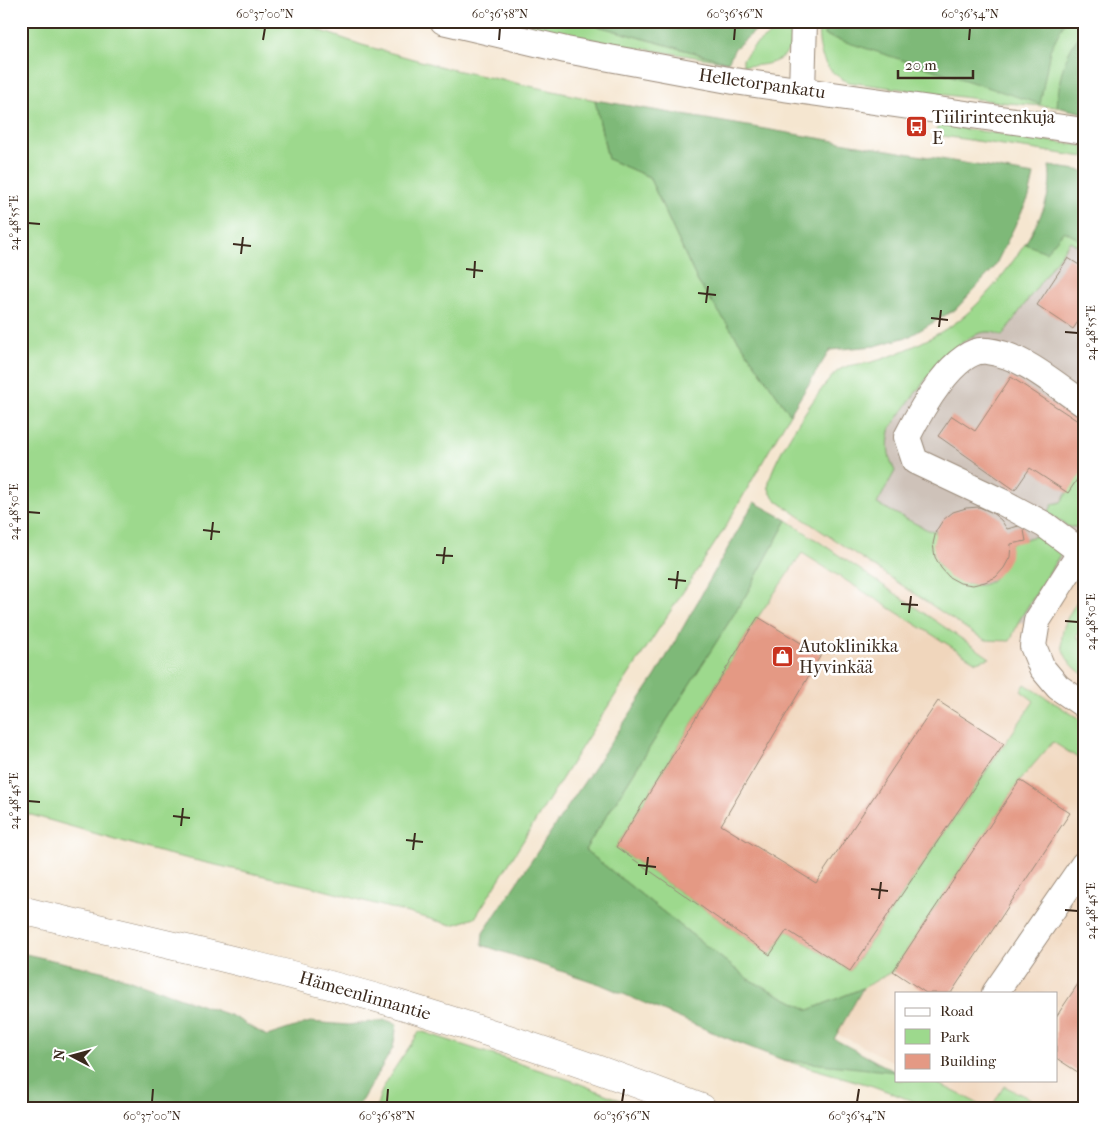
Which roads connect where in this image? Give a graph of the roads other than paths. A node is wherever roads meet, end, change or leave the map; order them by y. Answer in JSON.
{"nodes":[{"id":1,"x":443,"y":21,"type":"edge"},
{"id":2,"x":804,"y":21,"type":"edge"},
{"id":3,"x":802,"y":90,"type":"junction"},
{"id":4,"x":1084,"y":131,"type":"edge"},
{"id":5,"x":1083,"y":401,"type":"edge"},
{"id":6,"x":1082,"y":550,"type":"edge"},
{"id":7,"x":1084,"y":705,"type":"edge"},
{"id":8,"x":1084,"y":864,"type":"edge"},
{"id":9,"x":21,"y":910,"type":"edge"},
{"id":10,"x":996,"y":992,"type":"edge"},
{"id":11,"x":702,"y":1108,"type":"edge"}],
"edges":[{"from":1,"to":3,"type":"street","name":"Helletorpankatu"},
{"from":2,"to":3,"type":"street"},
{"from":3,"to":4,"type":"street","name":"Helletorpankatu"},
{"from":5,"to":6,"type":"street"},
{"from":6,"to":7,"type":"street"},
{"from":8,"to":10,"type":"street"},
{"from":9,"to":11,"type":"main road","name":"Hämeenlinnantie"}]}
